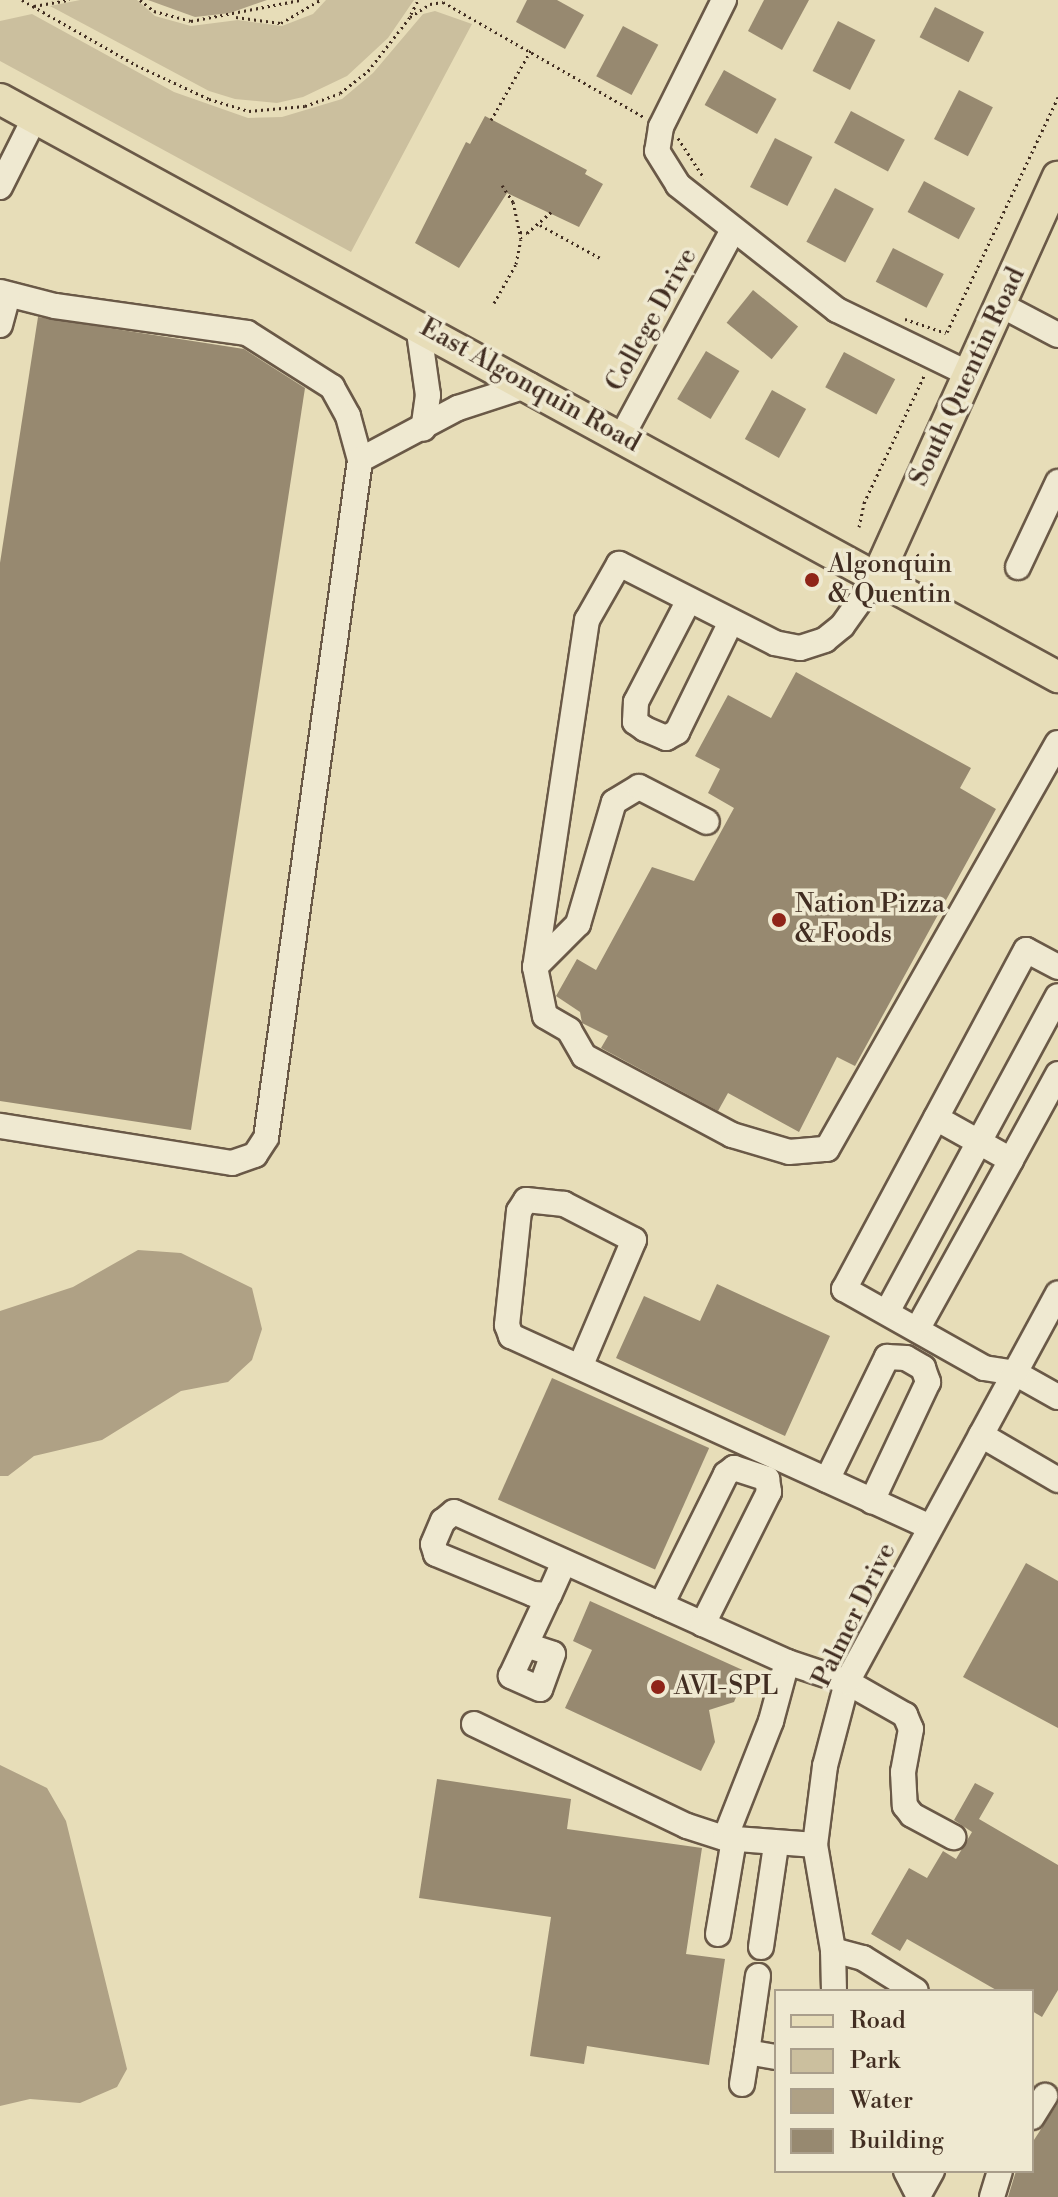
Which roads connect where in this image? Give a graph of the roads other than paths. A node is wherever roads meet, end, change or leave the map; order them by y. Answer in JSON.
{"nodes":[{"id":1,"x":724,"y":0,"type":"edge"},
{"id":2,"x":0,"y":99,"type":"edge"},
{"id":3,"x":35,"y":117,"type":"junction"},
{"id":4,"x":1058,"y":177,"type":"edge"},
{"id":5,"x":0,"y":187,"type":"edge"},
{"id":6,"x":732,"y":232,"type":"junction"},
{"id":7,"x":4,"y":293,"type":"edge"},
{"id":8,"x":1001,"y":305,"type":"junction"},
{"id":9,"x":0,"y":325,"type":"edge"},
{"id":10,"x":418,"y":325,"type":"junction"},
{"id":11,"x":1058,"y":335,"type":"edge"},
{"id":12,"x":967,"y":373,"type":"junction"},
{"id":13,"x":529,"y":385,"type":"junction"},
{"id":14,"x":423,"y":429,"type":"junction"},
{"id":15,"x":622,"y":436,"type":"junction"},
{"id":16,"x":360,"y":460,"type":"junction"},
{"id":17,"x":1058,"y":482,"type":"edge"},
{"id":18,"x":1018,"y":567,"type":"dead end"},
{"id":19,"x":877,"y":577,"type":"junction"},
{"id":20,"x":689,"y":600,"type":"junction"},
{"id":21,"x":731,"y":622,"type":"junction"},
{"id":22,"x":1058,"y":677,"type":"edge"},
{"id":23,"x":1058,"y":743,"type":"edge"},
{"id":24,"x":707,"y":822,"type":"dead end"},
{"id":25,"x":535,"y":967,"type":"junction"},
{"id":26,"x":1058,"y":967,"type":"edge"},
{"id":27,"x":1058,"y":996,"type":"edge"},
{"id":28,"x":1058,"y":1074,"type":"edge"},
{"id":29,"x":936,"y":1118,"type":"junction"},
{"id":30,"x":0,"y":1126,"type":"edge"},
{"id":31,"x":978,"y":1142,"type":"junction"},
{"id":32,"x":1011,"y":1160,"type":"junction"},
{"id":33,"x":1058,"y":1294,"type":"edge"},
{"id":34,"x":887,"y":1312,"type":"junction"},
{"id":35,"x":918,"y":1328,"type":"junction"},
{"id":36,"x":1048,"y":1336,"type":"edge"},
{"id":37,"x":580,"y":1367,"type":"junction"},
{"id":38,"x":1015,"y":1373,"type":"junction"},
{"id":39,"x":1058,"y":1397,"type":"edge"},
{"id":40,"x":981,"y":1435,"type":"junction"},
{"id":41,"x":827,"y":1480,"type":"junction"},
{"id":42,"x":1058,"y":1480,"type":"edge"},
{"id":43,"x":872,"y":1501,"type":"junction"},
{"id":44,"x":930,"y":1527,"type":"junction"},
{"id":45,"x":564,"y":1562,"type":"junction"},
{"id":46,"x":549,"y":1595,"type":"junction"},
{"id":47,"x":661,"y":1605,"type":"junction"},
{"id":48,"x":703,"y":1624,"type":"junction"},
{"id":49,"x":526,"y":1645,"type":"dead end"},
{"id":50,"x":787,"y":1662,"type":"junction"},
{"id":51,"x":847,"y":1682,"type":"junction"},
{"id":52,"x":474,"y":1724,"type":"dead end"},
{"id":53,"x":953,"y":1837,"type":"dead end"},
{"id":54,"x":729,"y":1838,"type":"junction"},
{"id":55,"x":776,"y":1845,"type":"junction"},
{"id":56,"x":815,"y":1845,"type":"junction"},
{"id":57,"x":718,"y":1934,"type":"dead end"},
{"id":58,"x":761,"y":1947,"type":"dead end"},
{"id":59,"x":833,"y":1950,"type":"junction"},
{"id":60,"x":758,"y":1976,"type":"dead end"},
{"id":61,"x":834,"y":1989,"type":"edge"},
{"id":62,"x":913,"y":1989,"type":"edge"},
{"id":63,"x":747,"y":2052,"type":"junction"},
{"id":64,"x":774,"y":2057,"type":"edge"},
{"id":65,"x":742,"y":2084,"type":"dead end"},
{"id":66,"x":1045,"y":2096,"type":"dead end"},
{"id":67,"x":1034,"y":2114,"type":"edge"},
{"id":68,"x":907,"y":2173,"type":"edge"},
{"id":69,"x":931,"y":2173,"type":"edge"},
{"id":70,"x":999,"y":2173,"type":"edge"},
{"id":71,"x":919,"y":2196,"type":"edge"},
{"id":72,"x":992,"y":2197,"type":"edge"}],
"edges":[{"from":1,"to":6,"type":"street"},
{"from":2,"to":3,"type":"main road","name":"East Algonquin Road"},
{"from":3,"to":5,"type":"street"},
{"from":3,"to":10,"type":"main road","name":"East Algonquin Road"},
{"from":4,"to":8,"type":"main road","name":"South Quentin Road"},
{"from":6,"to":12,"type":"street"},
{"from":6,"to":15,"type":"street","name":"College Drive"},
{"from":7,"to":9,"type":"street"},
{"from":7,"to":16,"type":"street"},
{"from":8,"to":11,"type":"street"},
{"from":8,"to":12,"type":"main road","name":"South Quentin Road"},
{"from":10,"to":13,"type":"main road","name":"East Algonquin Road"},
{"from":10,"to":14,"type":"street"},
{"from":12,"to":19,"type":"main road","name":"South Quentin Road"},
{"from":13,"to":14,"type":"street"},
{"from":13,"to":15,"type":"main road","name":"East Algonquin Road"},
{"from":14,"to":16,"type":"street"},
{"from":15,"to":19,"type":"main road","name":"East Algonquin Road"},
{"from":16,"to":30,"type":"street"},
{"from":17,"to":18,"type":"street"},
{"from":19,"to":21,"type":"street"},
{"from":19,"to":22,"type":"main road","name":"East Algonquin Road"},
{"from":20,"to":21,"type":"street"},
{"from":20,"to":21,"type":"street"},
{"from":20,"to":25,"type":"street"},
{"from":23,"to":25,"type":"street"},
{"from":24,"to":25,"type":"street"},
{"from":26,"to":29,"type":"street"},
{"from":27,"to":31,"type":"street"},
{"from":28,"to":32,"type":"street"},
{"from":29,"to":31,"type":"street"},
{"from":29,"to":34,"type":"street"},
{"from":31,"to":32,"type":"street"},
{"from":31,"to":34,"type":"street"},
{"from":32,"to":35,"type":"street"},
{"from":33,"to":36,"type":"street","name":"Palmer Drive"},
{"from":34,"to":35,"type":"street"},
{"from":35,"to":38,"type":"street"},
{"from":36,"to":38,"type":"street","name":"Palmer Drive"},
{"from":37,"to":37,"type":"street"},
{"from":37,"to":41,"type":"street"},
{"from":38,"to":39,"type":"street"},
{"from":38,"to":40,"type":"street","name":"Palmer Drive"},
{"from":40,"to":42,"type":"street"},
{"from":40,"to":44,"type":"street","name":"Palmer Drive"},
{"from":41,"to":43,"type":"street"},
{"from":41,"to":43,"type":"street"},
{"from":43,"to":44,"type":"street"},
{"from":44,"to":51,"type":"street","name":"Palmer Drive"},
{"from":45,"to":46,"type":"street"},
{"from":45,"to":46,"type":"street"},
{"from":45,"to":47,"type":"street"},
{"from":46,"to":49,"type":"street"},
{"from":47,"to":48,"type":"street"},
{"from":47,"to":48,"type":"street"},
{"from":48,"to":50,"type":"street"},
{"from":50,"to":51,"type":"street"},
{"from":50,"to":54,"type":"street"},
{"from":51,"to":53,"type":"street"},
{"from":51,"to":56,"type":"street","name":"Palmer Drive"},
{"from":52,"to":54,"type":"street"},
{"from":54,"to":55,"type":"street"},
{"from":54,"to":57,"type":"street"},
{"from":55,"to":56,"type":"street"},
{"from":55,"to":58,"type":"street"},
{"from":56,"to":59,"type":"street","name":"Palmer Drive"},
{"from":59,"to":61,"type":"street","name":"Palmer Drive"},
{"from":59,"to":62,"type":"street"},
{"from":60,"to":63,"type":"street"},
{"from":63,"to":64,"type":"street"},
{"from":63,"to":65,"type":"street"},
{"from":66,"to":67,"type":"street"},
{"from":68,"to":71,"type":"street"},
{"from":69,"to":71,"type":"street"},
{"from":70,"to":72,"type":"street"}]}
